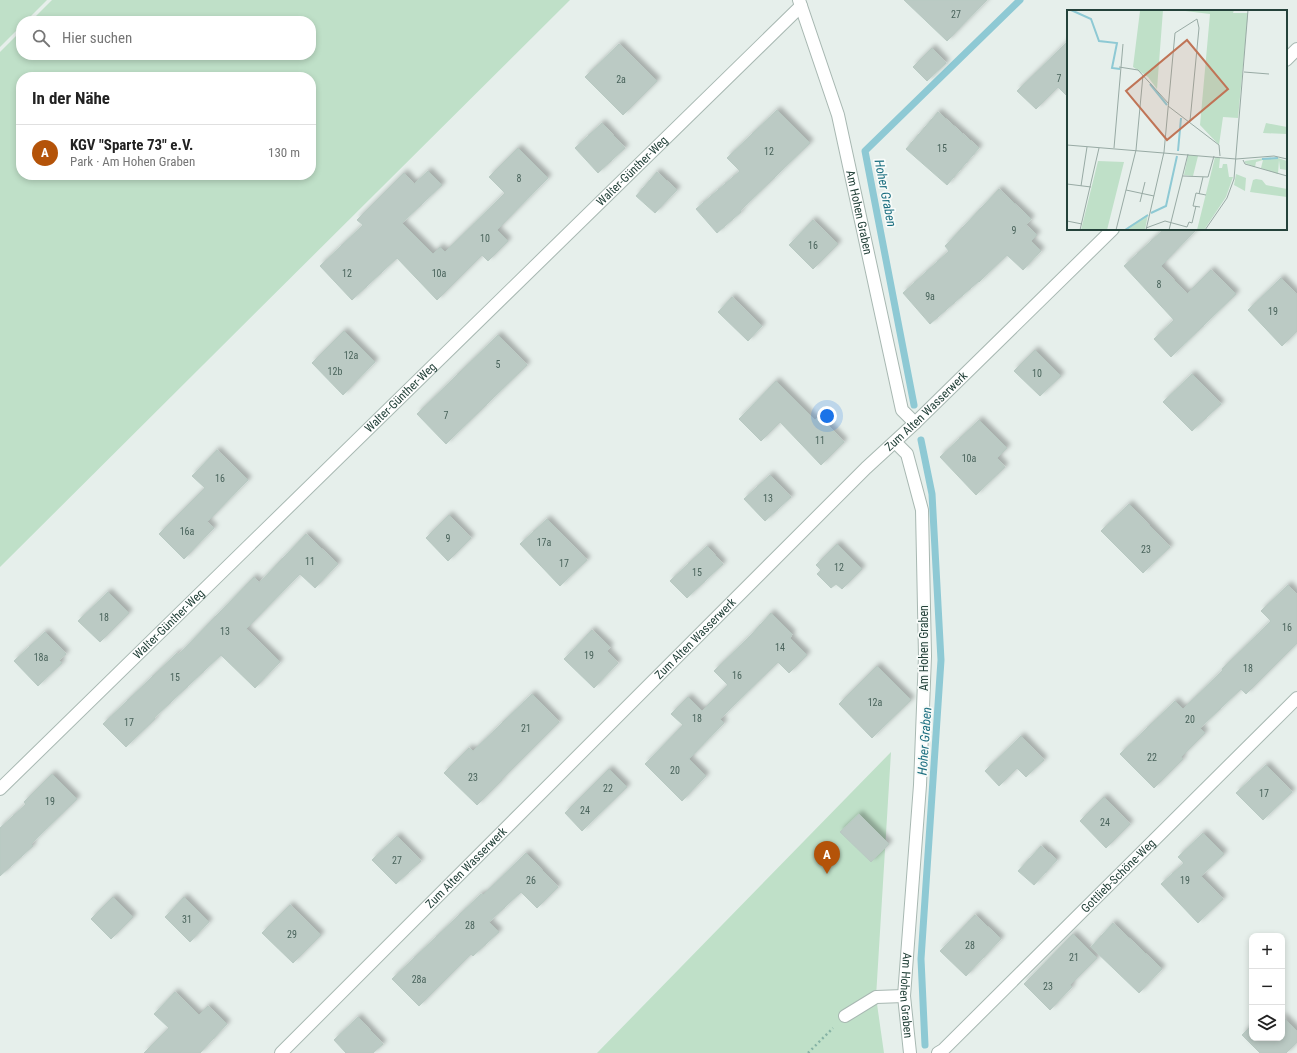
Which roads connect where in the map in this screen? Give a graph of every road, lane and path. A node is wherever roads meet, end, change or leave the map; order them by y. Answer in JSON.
{"nodes":[{"id":1,"x":800,"y":3,"type":"edge"},
{"id":2,"x":1297,"y":49,"type":"edge"},
{"id":3,"x":1287,"y":59,"type":"edge"},
{"id":4,"x":1112,"y":230,"type":"edge"},
{"id":5,"x":915,"y":423,"type":"junction"},
{"id":6,"x":896,"y":442,"type":"junction"},
{"id":7,"x":1297,"y":698,"type":"edge"},
{"id":8,"x":0,"y":790,"type":"edge"},
{"id":9,"x":904,"y":996,"type":"junction"},
{"id":10,"x":845,"y":1016,"type":"joint"},
{"id":11,"x":281,"y":1053,"type":"edge"},
{"id":12,"x":808,"y":1053,"type":"edge"},
{"id":13,"x":910,"y":1053,"type":"edge"},
{"id":14,"x":938,"y":1053,"type":"edge"}],
"edges":[{"from":1,"to":5,"type":"street","name":"Am Hohen Graben"},
{"from":1,"to":8,"type":"street","name":"Walter-Günther-Weg"},
{"from":2,"to":3,"type":"street"},
{"from":4,"to":5,"type":"street","name":"Zum Alten Wasserwerk"},
{"from":5,"to":6,"type":"street","name":"Zum Alten Wasserwerk"},
{"from":6,"to":9,"type":"street","name":"Am Hohen Graben"},
{"from":6,"to":11,"type":"street","name":"Zum Alten Wasserwerk"},
{"from":7,"to":14,"type":"street","name":"Gottlieb-Schöne-Weg"},
{"from":9,"to":10,"type":"street"},
{"from":9,"to":13,"type":"street","name":"Am Hohen Graben"},
{"from":10,"to":12,"type":"path"}]}
